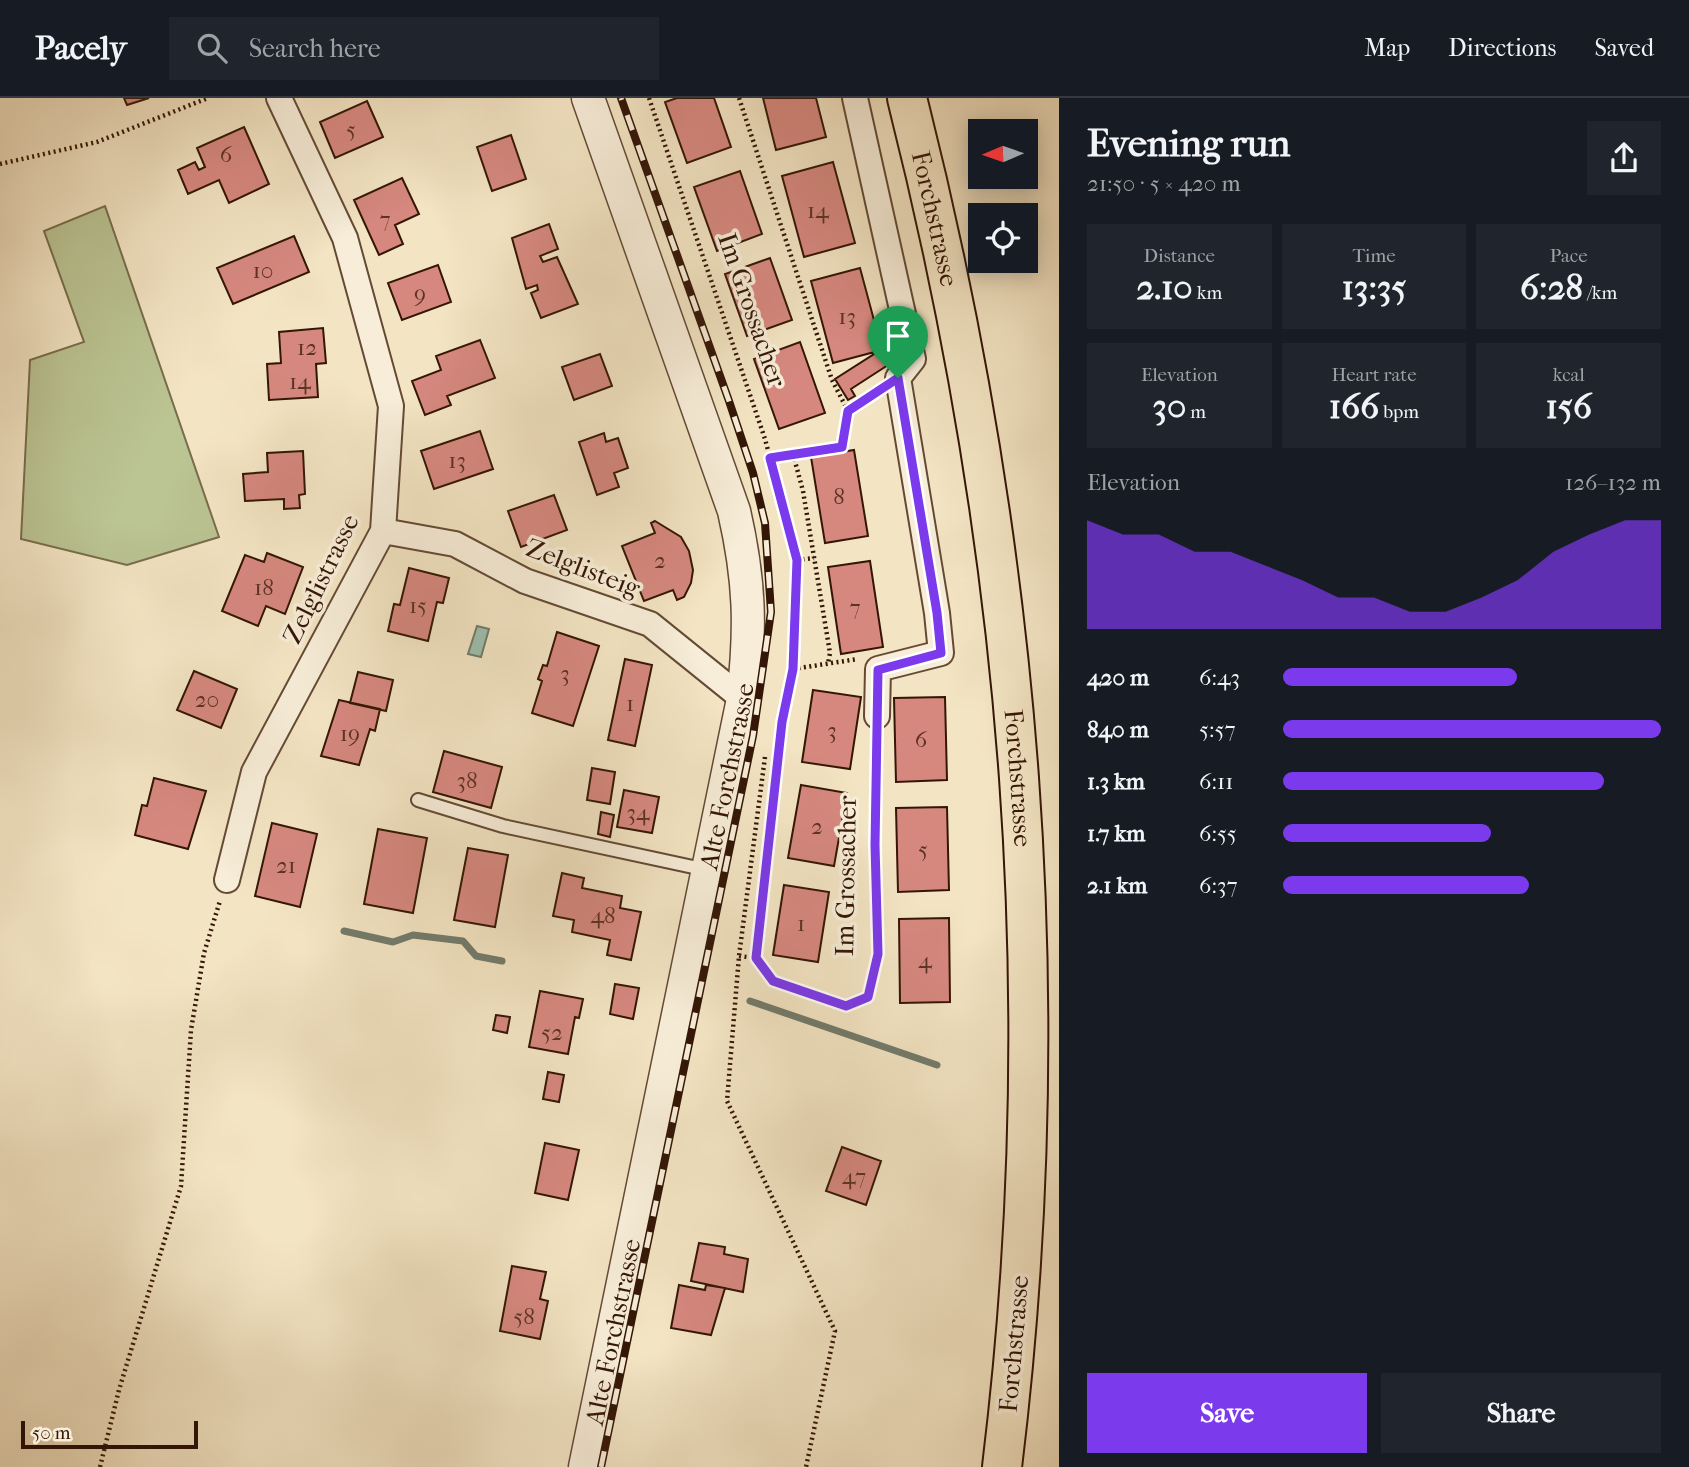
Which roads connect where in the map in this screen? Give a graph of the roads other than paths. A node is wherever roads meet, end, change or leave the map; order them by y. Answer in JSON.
{"nodes":[{"id":1,"x":279,"y":98,"type":"edge"},
{"id":2,"x":588,"y":98,"type":"edge"},
{"id":3,"x":855,"y":98,"type":"edge"},
{"id":4,"x":907,"y":98,"type":"edge"},
{"id":5,"x":925,"y":98,"type":"edge"},
{"id":6,"x":383,"y":531,"type":"junction"},
{"id":7,"x":743,"y":699,"type":"junction"},
{"id":8,"x":877,"y":716,"type":"road end"},
{"id":9,"x":418,"y":800,"type":"dead end"},
{"id":10,"x":707,"y":870,"type":"junction"},
{"id":11,"x":227,"y":880,"type":"road end"},
{"id":12,"x":585,"y":1467,"type":"edge"},
{"id":13,"x":1002,"y":1467,"type":"edge"},
{"id":14,"x":1019,"y":1467,"type":"edge"}],
"edges":[{"from":1,"to":6,"type":"street","name":"Zelglistrasse"},
{"from":2,"to":7,"type":"street","name":"Alte Forchstrasse"},
{"from":3,"to":8,"type":"street"},
{"from":4,"to":13,"type":"highway","name":"Forchstrasse"},
{"from":5,"to":14,"type":"highway","name":"Forchstrasse"},
{"from":6,"to":7,"type":"street","name":"Zelglisteig"},
{"from":6,"to":11,"type":"street","name":"Zelglistrasse"},
{"from":7,"to":10,"type":"street","name":"Alte Forchstrasse"},
{"from":9,"to":10,"type":"lane"},
{"from":10,"to":12,"type":"street","name":"Alte Forchstrasse"}]}
